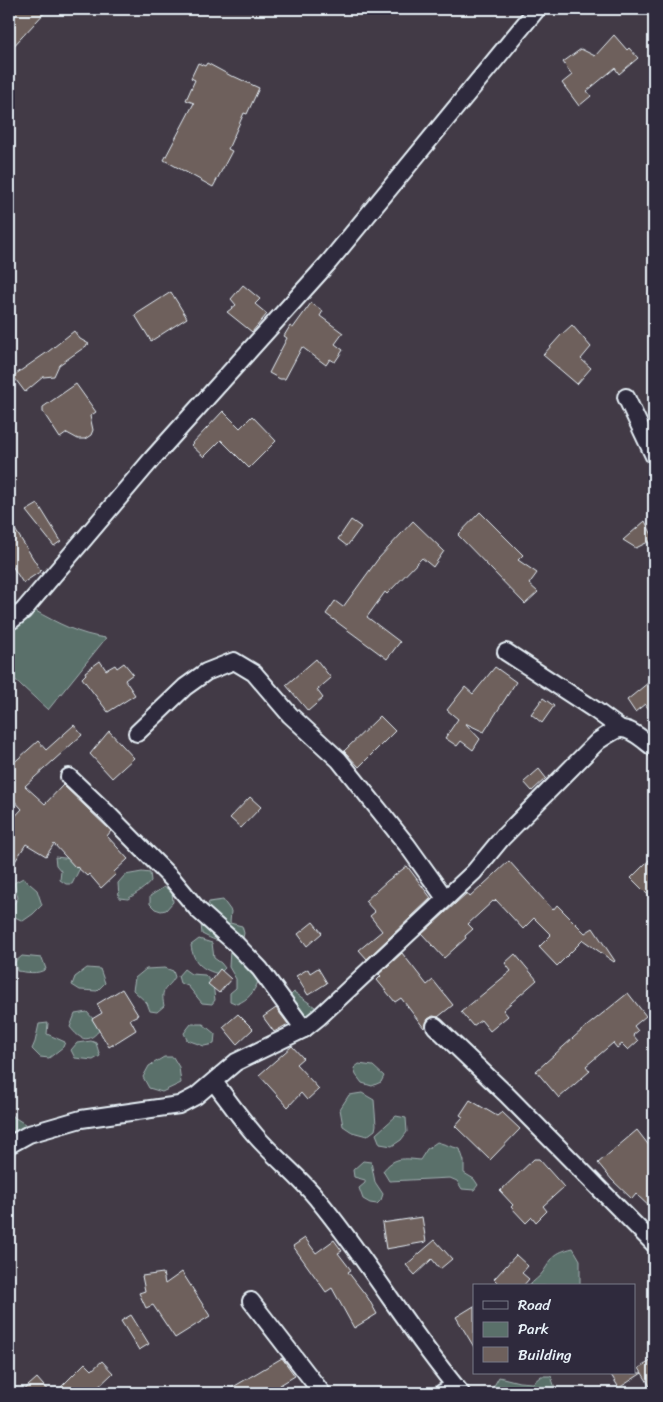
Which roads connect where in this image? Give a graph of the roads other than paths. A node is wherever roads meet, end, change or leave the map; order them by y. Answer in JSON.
{"nodes":[{"id":1,"x":537,"y":9,"type":"edge"},
{"id":2,"x":626,"y":397,"type":"dead end"},
{"id":3,"x":650,"y":433,"type":"edge"},
{"id":4,"x":654,"y":456,"type":"edge"},
{"id":5,"x":9,"y":620,"type":"edge"},
{"id":6,"x":506,"y":652,"type":"dead end"},
{"id":7,"x":621,"y":729,"type":"junction"},
{"id":8,"x":138,"y":733,"type":"dead end"},
{"id":9,"x":654,"y":748,"type":"edge"},
{"id":10,"x":69,"y":777,"type":"dead end"},
{"id":11,"x":445,"y":898,"type":"junction"},
{"id":12,"x":435,"y":1026,"type":"dead end"},
{"id":13,"x":304,"y":1029,"type":"junction"},
{"id":14,"x":214,"y":1082,"type":"junction"},
{"id":15,"x":9,"y":1144,"type":"edge"},
{"id":16,"x":654,"y":1244,"type":"edge"},
{"id":17,"x":251,"y":1301,"type":"dead end"},
{"id":18,"x":453,"y":1391,"type":"edge"},
{"id":19,"x":322,"y":1393,"type":"edge"}],
"edges":[{"from":1,"to":5,"type":"street"},
{"from":2,"to":3,"type":"street"},
{"from":3,"to":4,"type":"street"},
{"from":6,"to":7,"type":"street"},
{"from":7,"to":9,"type":"street"},
{"from":7,"to":11,"type":"street"},
{"from":8,"to":11,"type":"street"},
{"from":10,"to":13,"type":"street"},
{"from":11,"to":13,"type":"street"},
{"from":12,"to":16,"type":"street"},
{"from":13,"to":14,"type":"street"},
{"from":14,"to":15,"type":"street"},
{"from":14,"to":18,"type":"street"},
{"from":17,"to":19,"type":"street"}]}
